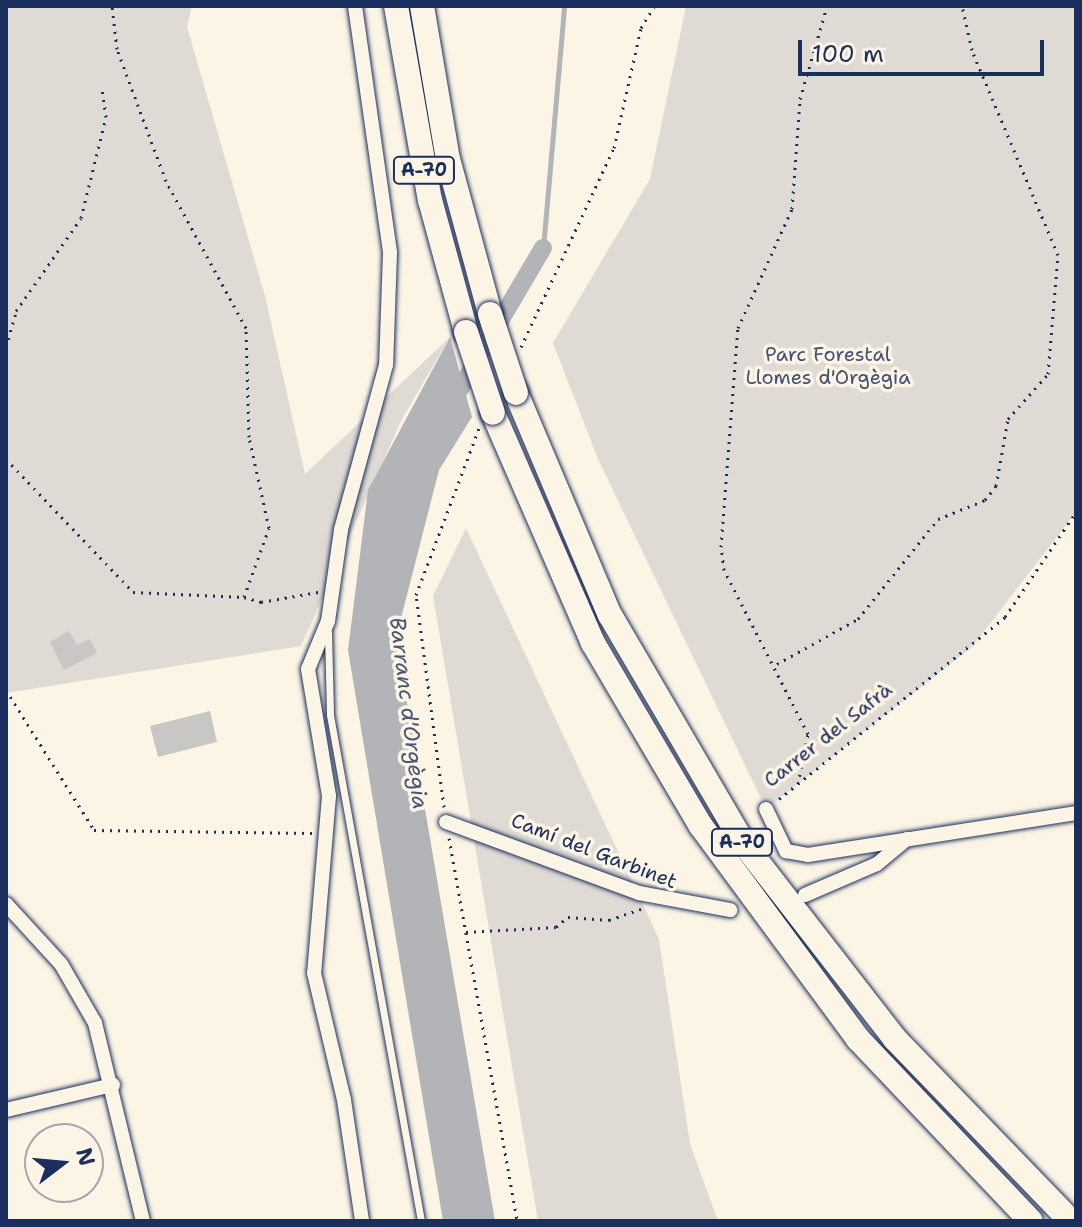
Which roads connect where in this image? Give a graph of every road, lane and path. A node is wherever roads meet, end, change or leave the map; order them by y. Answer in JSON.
{"nodes":[{"id":1,"x":112,"y":6,"type":"edge"},
{"id":2,"x":355,"y":6,"type":"edge"},
{"id":3,"x":396,"y":6,"type":"edge"},
{"id":4,"x":422,"y":6,"type":"edge"},
{"id":5,"x":654,"y":6,"type":"edge"},
{"id":6,"x":827,"y":6,"type":"edge"},
{"id":7,"x":962,"y":6,"type":"edge"},
{"id":8,"x":102,"y":89,"type":"dead end"},
{"id":9,"x":6,"y":347,"type":"edge"},
{"id":10,"x":513,"y":363,"type":"dead end"},
{"id":11,"x":489,"y":415,"type":"junction"},
{"id":12,"x":6,"y":459,"type":"edge"},
{"id":13,"x":1076,"y":512,"type":"edge"},
{"id":14,"x":333,"y":593,"type":"junction"},
{"id":15,"x":244,"y":597,"type":"junction"},
{"id":16,"x":328,"y":621,"type":"junction"},
{"id":17,"x":776,"y":665,"type":"junction"},
{"id":18,"x":6,"y":690,"type":"edge"},
{"id":19,"x":798,"y":784,"type":"junction"},
{"id":20,"x":766,"y":809,"type":"joint"},
{"id":21,"x":1076,"y":813,"type":"edge"},
{"id":22,"x":446,"y":822,"type":"junction"},
{"id":23,"x":322,"y":833,"type":"junction"},
{"id":24,"x":908,"y":838,"type":"junction"},
{"id":25,"x":805,"y":895,"type":"dead end"},
{"id":26,"x":668,"y":901,"type":"junction"},
{"id":27,"x":6,"y":904,"type":"edge"},
{"id":28,"x":730,"y":910,"type":"dead end"},
{"id":29,"x":466,"y":932,"type":"junction"},
{"id":30,"x":113,"y":1085,"type":"junction"},
{"id":31,"x":6,"y":1110,"type":"edge"},
{"id":32,"x":143,"y":1221,"type":"edge"},
{"id":33,"x":362,"y":1221,"type":"edge"},
{"id":34,"x":421,"y":1221,"type":"edge"},
{"id":35,"x":517,"y":1221,"type":"edge"},
{"id":36,"x":1031,"y":1221,"type":"edge"},
{"id":37,"x":1071,"y":1221,"type":"edge"}],
"edges":[{"from":1,"to":15,"type":"path"},
{"from":2,"to":14,"type":"street"},
{"from":3,"to":11,"type":"highway","number":"A-70","bridge":true},
{"from":4,"to":37,"type":"highway","number":"A-70","bridge":true},
{"from":5,"to":10,"type":"path"},
{"from":6,"to":17,"type":"path"},
{"from":7,"to":17,"type":"path"},
{"from":8,"to":9,"type":"path"},
{"from":11,"to":22,"type":"path"},
{"from":11,"to":36,"type":"highway","number":"A-70"},
{"from":12,"to":15,"type":"path"},
{"from":13,"to":19,"type":"path","name":"Carrer del Safrà"},
{"from":14,"to":15,"type":"path"},
{"from":14,"to":16,"type":"street"},
{"from":16,"to":23,"type":"street"},
{"from":16,"to":34,"type":"lane"},
{"from":17,"to":19,"type":"path"},
{"from":18,"to":23,"type":"path"},
{"from":19,"to":20,"type":"path","name":"Carrer del Safrà"},
{"from":20,"to":24,"type":"street","name":"Carrer del Safrà"},
{"from":21,"to":24,"type":"street","name":"Carrer del Safrà"},
{"from":22,"to":26,"type":"street","name":"Camí del Garbinet"},
{"from":22,"to":29,"type":"path"},
{"from":23,"to":33,"type":"street"},
{"from":24,"to":25,"type":"street"},
{"from":26,"to":28,"type":"street","name":"Camí del Garbinet"},
{"from":26,"to":29,"type":"path"},
{"from":27,"to":30,"type":"street"},
{"from":29,"to":35,"type":"path"},
{"from":30,"to":31,"type":"street"},
{"from":30,"to":32,"type":"street"}]}
